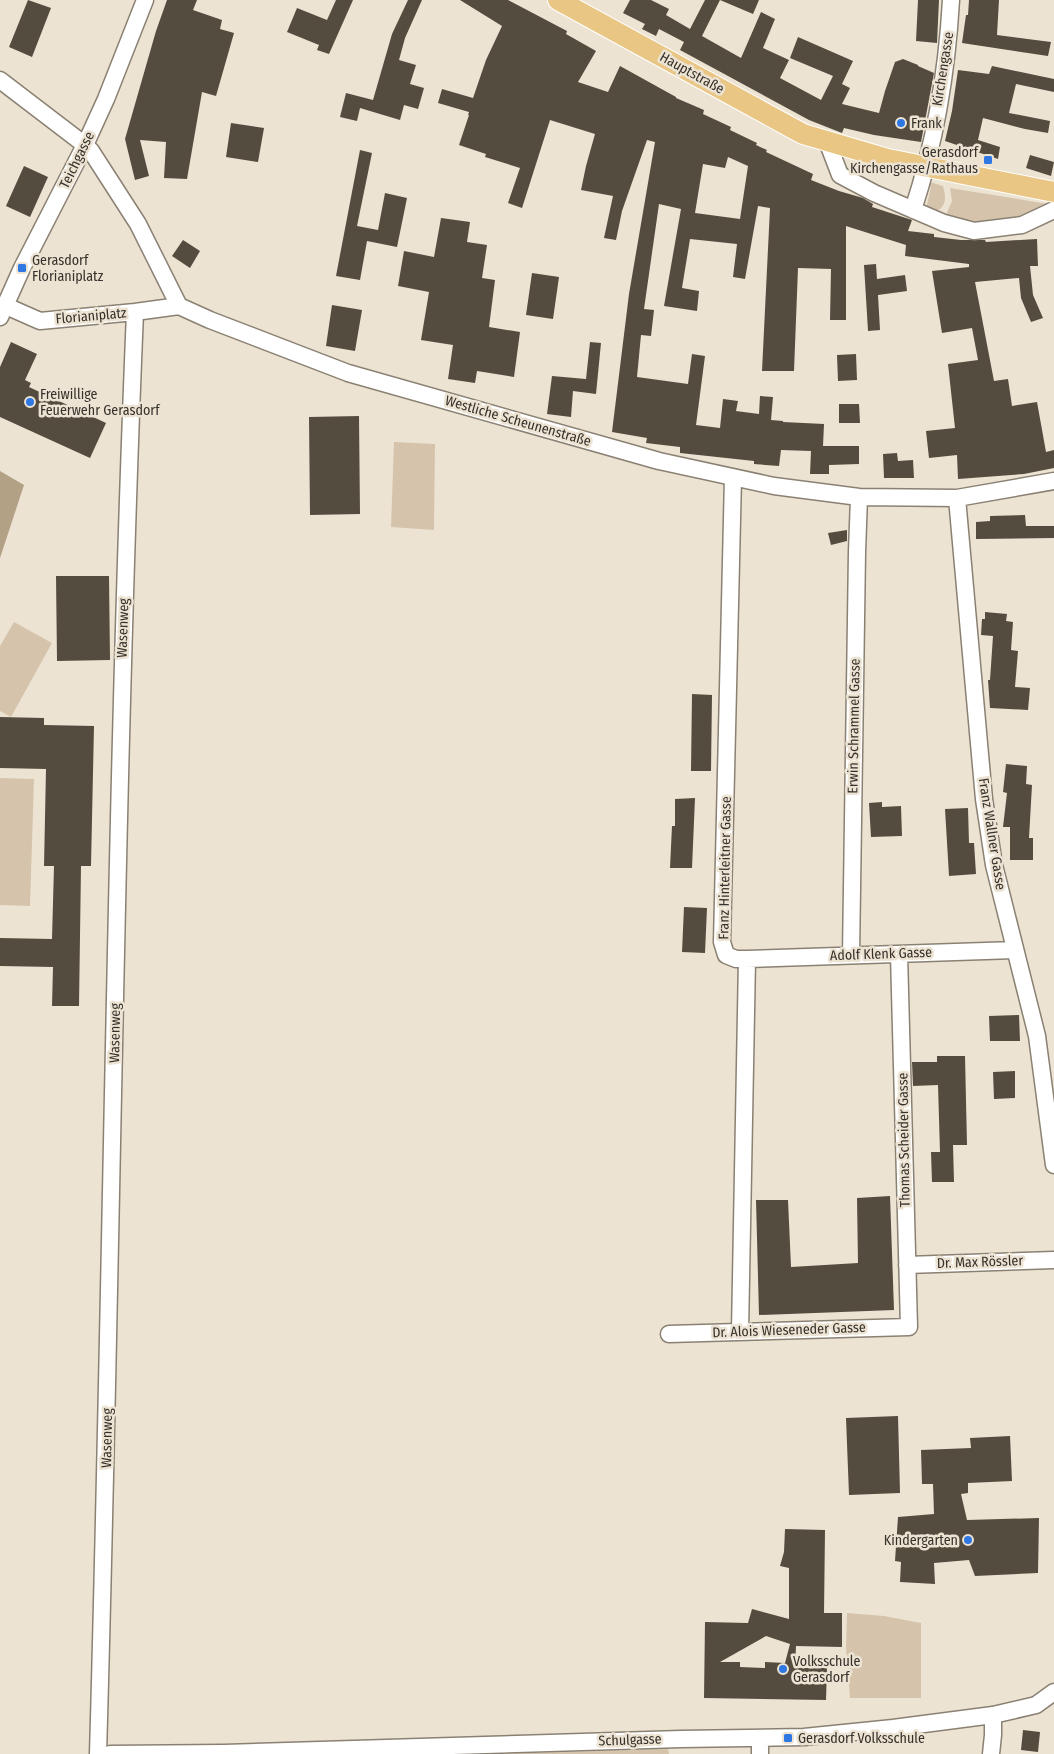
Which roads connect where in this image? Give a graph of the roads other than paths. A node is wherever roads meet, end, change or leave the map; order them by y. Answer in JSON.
{"nodes":[{"id":1,"x":145,"y":0,"type":"edge"},
{"id":2,"x":558,"y":0,"type":"edge"},
{"id":3,"x":951,"y":0,"type":"edge"},
{"id":4,"x":0,"y":80,"type":"edge"},
{"id":5,"x":827,"y":141,"type":"junction"},
{"id":6,"x":85,"y":145,"type":"junction"},
{"id":7,"x":927,"y":167,"type":"junction"},
{"id":8,"x":1054,"y":192,"type":"edge"},
{"id":9,"x":913,"y":210,"type":"junction"},
{"id":10,"x":1054,"y":210,"type":"edge"},
{"id":11,"x":179,"y":306,"type":"junction"},
{"id":12,"x":3,"y":312,"type":"edge"},
{"id":13,"x":135,"y":312,"type":"junction"},
{"id":14,"x":733,"y":477,"type":"junction"},
{"id":15,"x":1054,"y":481,"type":"edge"},
{"id":16,"x":859,"y":497,"type":"junction"},
{"id":17,"x":956,"y":498,"type":"junction"},
{"id":18,"x":1015,"y":950,"type":"junction"},
{"id":19,"x":899,"y":954,"type":"junction"},
{"id":20,"x":851,"y":955,"type":"junction"},
{"id":21,"x":747,"y":959,"type":"junction"},
{"id":22,"x":1054,"y":1165,"type":"edge"},
{"id":23,"x":1054,"y":1260,"type":"edge"},
{"id":24,"x":907,"y":1265,"type":"junction"},
{"id":25,"x":908,"y":1327,"type":"joint"},
{"id":26,"x":740,"y":1332,"type":"junction"},
{"id":27,"x":669,"y":1334,"type":"dead end"},
{"id":28,"x":1054,"y":1692,"type":"edge"},
{"id":29,"x":992,"y":1715,"type":"junction"},
{"id":30,"x":760,"y":1746,"type":"edge"},
{"id":31,"x":98,"y":1754,"type":"edge"},
{"id":32,"x":110,"y":1754,"type":"edge"},
{"id":33,"x":990,"y":1754,"type":"edge"}],
"edges":[{"from":1,"to":6,"type":"street","name":"Teichgasse"},
{"from":2,"to":5,"type":"main road","name":"Hauptstraße"},
{"from":3,"to":7,"type":"street","name":"Kirchengasse"},
{"from":4,"to":6,"type":"street"},
{"from":5,"to":7,"type":"main road","name":"Hauptstraße"},
{"from":5,"to":9,"type":"street"},
{"from":6,"to":11,"type":"street"},
{"from":6,"to":12,"type":"street","name":"Teichgasse"},
{"from":7,"to":8,"type":"main road","name":"Hauptstraße"},
{"from":7,"to":9,"type":"street"},
{"from":9,"to":10,"type":"street"},
{"from":11,"to":13,"type":"street","name":"Florianiplatz"},
{"from":11,"to":14,"type":"street","name":"Westliche Scheunenstraße"},
{"from":12,"to":13,"type":"street","name":"Florianiplatz"},
{"from":13,"to":31,"type":"street","name":"Wasenweg"},
{"from":14,"to":16,"type":"street","name":"Westliche Scheunenstraße"},
{"from":14,"to":21,"type":"street","name":"Franz Hinterleitner Gasse"},
{"from":15,"to":17,"type":"street","name":"Westliche Scheunenstraße"},
{"from":16,"to":17,"type":"street","name":"Westliche Scheunenstraße"},
{"from":16,"to":20,"type":"street","name":"Erwin Schrammel Gasse"},
{"from":17,"to":18,"type":"street","name":"Franz Wallner Gasse"},
{"from":18,"to":19,"type":"street","name":"Adolf Klenk Gasse"},
{"from":18,"to":22,"type":"street","name":"Franz Wallner Gasse"},
{"from":19,"to":20,"type":"street","name":"Adolf Klenk Gasse"},
{"from":19,"to":24,"type":"street","name":"Thomas Scheider Gasse"},
{"from":20,"to":21,"type":"street","name":"Adolf Klenk Gasse"},
{"from":21,"to":26,"type":"street"},
{"from":23,"to":24,"type":"street","name":"Dr. Max Rössler"},
{"from":24,"to":25,"type":"street","name":"Thomas Scheider Gasse"},
{"from":25,"to":26,"type":"street","name":"Dr. Alois Wieseneder Gasse"},
{"from":26,"to":27,"type":"street","name":"Dr. Alois Wieseneder Gasse"},
{"from":28,"to":29,"type":"street","name":"Schulgasse"},
{"from":29,"to":30,"type":"street","name":"Schulgasse"},
{"from":29,"to":33,"type":"street"},
{"from":30,"to":32,"type":"street","name":"Schulgasse"}]}
